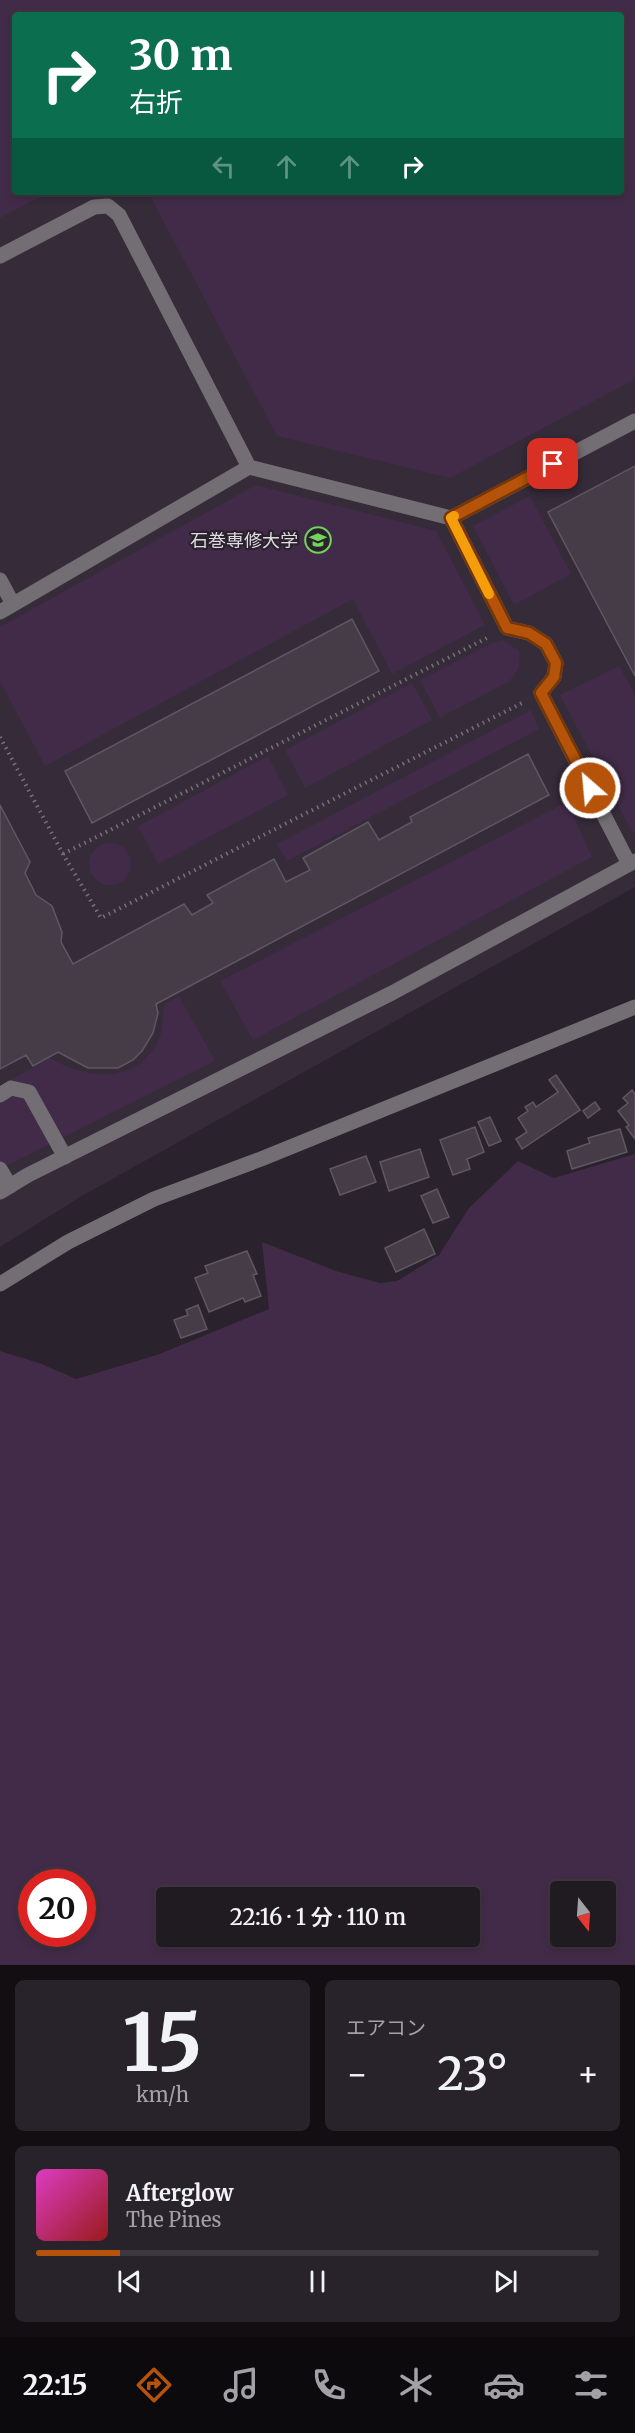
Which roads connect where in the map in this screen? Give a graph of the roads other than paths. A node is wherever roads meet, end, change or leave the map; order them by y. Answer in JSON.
{"nodes":[{"id":1,"x":0,"y":256,"type":"edge"},
{"id":2,"x":635,"y":421,"type":"edge"},
{"id":3,"x":249,"y":466,"type":"junction"},
{"id":4,"x":451,"y":518,"type":"junction"},
{"id":5,"x":0,"y":580,"type":"edge"},
{"id":6,"x":7,"y":608,"type":"edge"},
{"id":7,"x":632,"y":863,"type":"edge"},
{"id":8,"x":635,"y":1007,"type":"edge"},
{"id":9,"x":0,"y":1095,"type":"edge"},
{"id":10,"x":65,"y":1157,"type":"junction"},
{"id":11,"x":0,"y":1169,"type":"edge"},
{"id":12,"x":5,"y":1189,"type":"edge"},
{"id":13,"x":0,"y":1284,"type":"edge"}],
"edges":[{"from":1,"to":3,"type":"street"},
{"from":2,"to":4,"type":"street"},
{"from":3,"to":4,"type":"street"},
{"from":3,"to":6,"type":"street"},
{"from":4,"to":7,"type":"street"},
{"from":5,"to":6,"type":"street"},
{"from":7,"to":10,"type":"street"},
{"from":8,"to":13,"type":"street"},
{"from":9,"to":10,"type":"street"},
{"from":10,"to":12,"type":"street"},
{"from":11,"to":12,"type":"street"}]}
